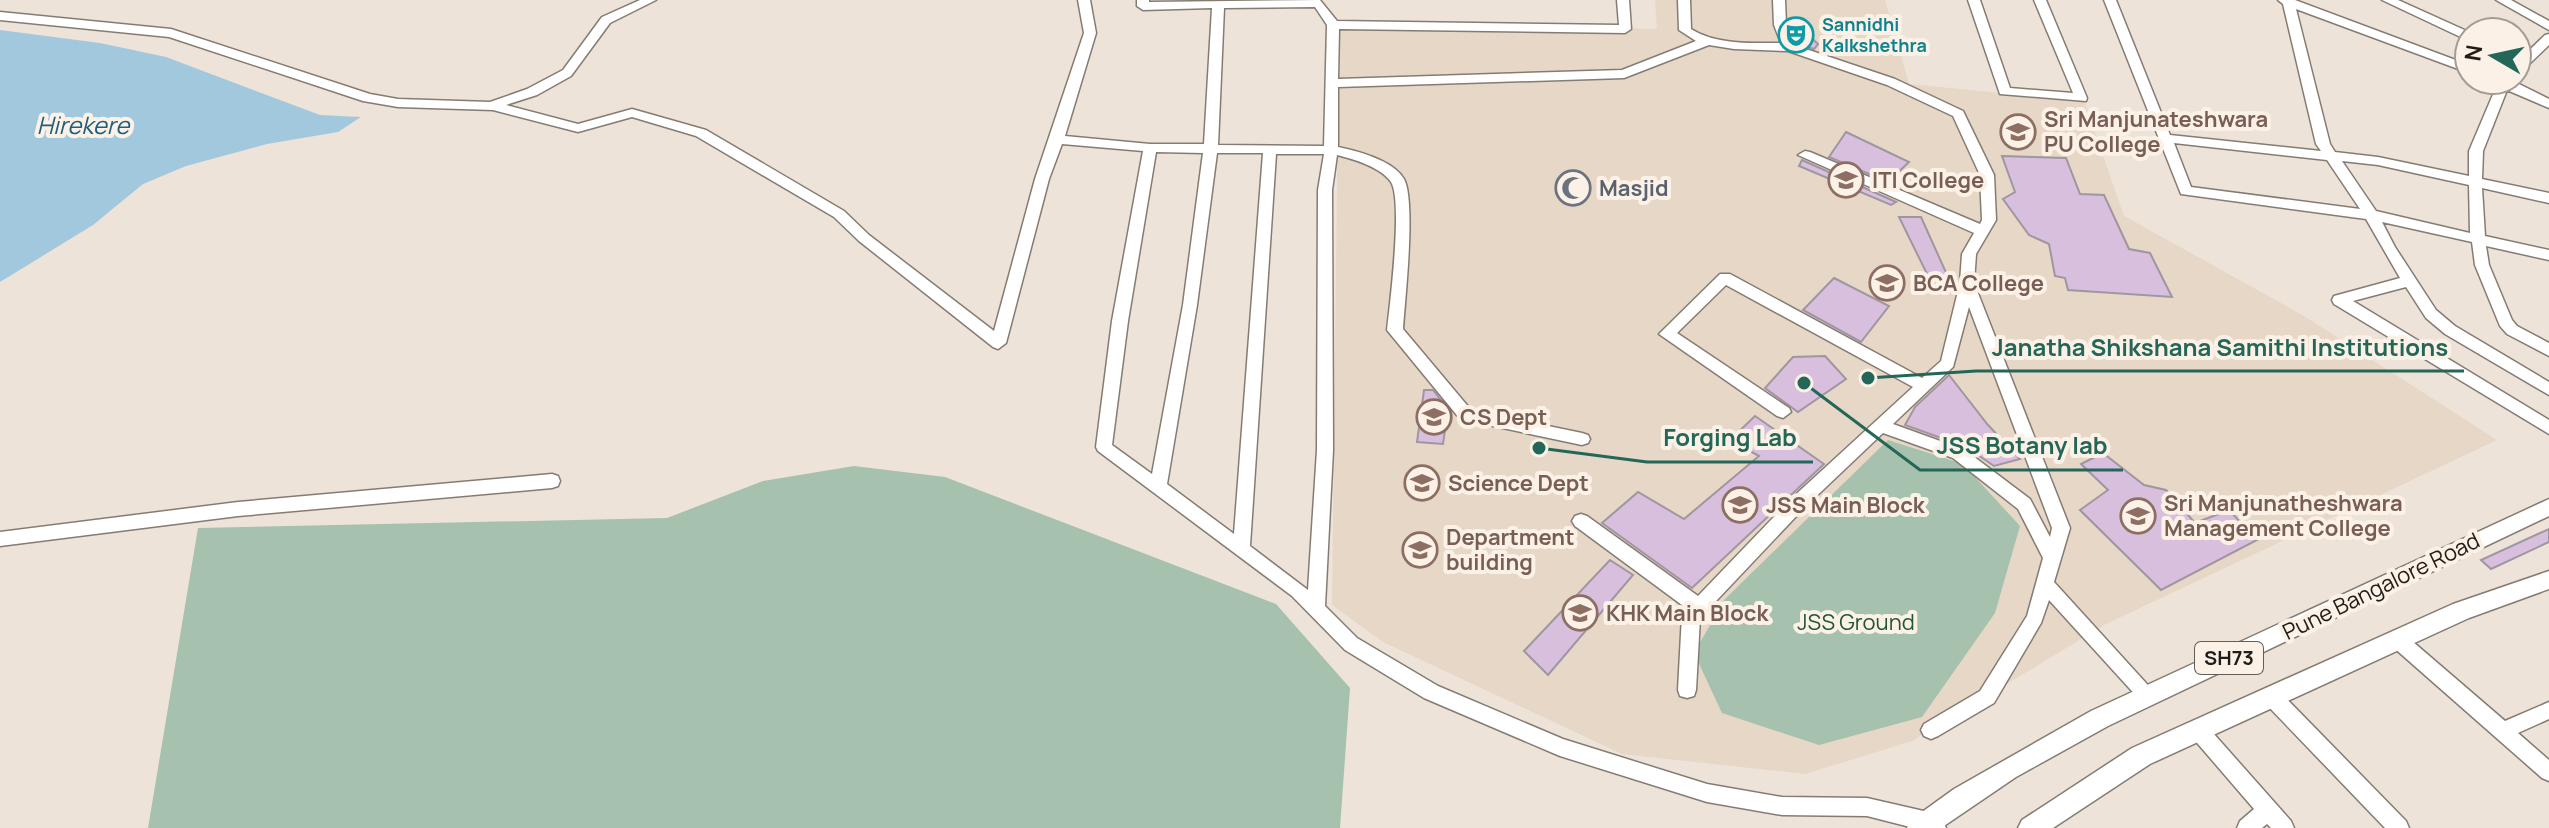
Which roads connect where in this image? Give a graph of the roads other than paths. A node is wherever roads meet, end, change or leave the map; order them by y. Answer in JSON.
{"nodes":[{"id":1,"x":650,"y":0,"type":"edge"},
{"id":2,"x":1084,"y":0,"type":"edge"},
{"id":3,"x":1143,"y":0,"type":"edge"},
{"id":4,"x":1623,"y":0,"type":"edge"},
{"id":5,"x":1684,"y":0,"type":"edge"},
{"id":6,"x":1779,"y":0,"type":"edge"},
{"id":7,"x":1974,"y":0,"type":"edge"},
{"id":8,"x":2040,"y":0,"type":"edge"},
{"id":9,"x":2110,"y":0,"type":"edge"},
{"id":10,"x":2287,"y":0,"type":"edge"},
{"id":11,"x":2388,"y":0,"type":"edge"},
{"id":12,"x":2502,"y":0,"type":"edge"},
{"id":13,"x":1317,"y":1,"type":"edge"},
{"id":14,"x":1218,"y":3,"type":"edge"},
{"id":15,"x":0,"y":16,"type":"edge"},
{"id":16,"x":1333,"y":25,"type":"junction"},
{"id":17,"x":2549,"y":26,"type":"edge"},
{"id":18,"x":2453,"y":30,"type":"edge"},
{"id":19,"x":2549,"y":38,"type":"edge"},
{"id":20,"x":1710,"y":40,"type":"junction"},
{"id":21,"x":1789,"y":47,"type":"junction"},
{"id":22,"x":2533,"y":51,"type":"edge"},
{"id":23,"x":2453,"y":63,"type":"edge"},
{"id":24,"x":1333,"y":83,"type":"junction"},
{"id":25,"x":2496,"y":96,"type":"edge"},
{"id":26,"x":493,"y":106,"type":"junction"},
{"id":27,"x":2164,"y":138,"type":"junction"},
{"id":28,"x":1057,"y":139,"type":"junction"},
{"id":29,"x":1150,"y":148,"type":"junction"},
{"id":30,"x":1212,"y":148,"type":"junction"},
{"id":31,"x":1270,"y":149,"type":"junction"},
{"id":32,"x":1331,"y":150,"type":"junction"},
{"id":33,"x":1805,"y":155,"type":"dead end"},
{"id":34,"x":2332,"y":157,"type":"junction"},
{"id":35,"x":2476,"y":181,"type":"junction"},
{"id":36,"x":2549,"y":198,"type":"edge"},
{"id":37,"x":2371,"y":215,"type":"junction"},
{"id":38,"x":1983,"y":231,"type":"junction"},
{"id":39,"x":2478,"y":236,"type":"junction"},
{"id":40,"x":2549,"y":255,"type":"edge"},
{"id":41,"x":2410,"y":281,"type":"junction"},
{"id":42,"x":1967,"y":283,"type":"junction"},
{"id":43,"x":2549,"y":350,"type":"edge"},
{"id":44,"x":1925,"y":386,"type":"junction"},
{"id":45,"x":2549,"y":389,"type":"edge"},
{"id":46,"x":1783,"y":412,"type":"dead end"},
{"id":47,"x":1882,"y":426,"type":"junction"},
{"id":48,"x":2549,"y":428,"type":"edge"},
{"id":49,"x":1582,"y":439,"type":"dead end"},
{"id":50,"x":552,"y":481,"type":"dead end"},
{"id":51,"x":1158,"y":486,"type":"junction"},
{"id":52,"x":2549,"y":507,"type":"edge"},
{"id":53,"x":1581,"y":521,"type":"dead end"},
{"id":54,"x":0,"y":539,"type":"edge"},
{"id":55,"x":1241,"y":549,"type":"junction"},
{"id":56,"x":2052,"y":558,"type":"junction"},
{"id":57,"x":2549,"y":580,"type":"edge"},
{"id":58,"x":2045,"y":584,"type":"junction"},
{"id":59,"x":1699,"y":607,"type":"junction"},
{"id":60,"x":1316,"y":609,"type":"junction"},
{"id":61,"x":2399,"y":641,"type":"junction"},
{"id":62,"x":1687,"y":690,"type":"dead end"},
{"id":63,"x":2147,"y":694,"type":"junction"},
{"id":64,"x":2272,"y":697,"type":"junction"},
{"id":65,"x":2549,"y":710,"type":"edge"},
{"id":66,"x":1931,"y":730,"type":"dead end"},
{"id":67,"x":2199,"y":731,"type":"junction"},
{"id":68,"x":2503,"y":731,"type":"junction"},
{"id":69,"x":2549,"y":772,"type":"edge"},
{"id":70,"x":2268,"y":810,"type":"junction"},
{"id":71,"x":1928,"y":826,"type":"edge"},
{"id":72,"x":2031,"y":828,"type":"edge"},
{"id":73,"x":2247,"y":828,"type":"edge"},
{"id":74,"x":2284,"y":828,"type":"edge"},
{"id":75,"x":2399,"y":828,"type":"edge"}],
"edges":[{"from":1,"to":26,"type":"street"},
{"from":2,"to":28,"type":"street"},
{"from":3,"to":14,"type":"street"},
{"from":4,"to":16,"type":"street"},
{"from":5,"to":20,"type":"street"},
{"from":6,"to":21,"type":"street"},
{"from":7,"to":8,"type":"street"},
{"from":9,"to":27,"type":"street"},
{"from":10,"to":23,"type":"street"},
{"from":10,"to":34,"type":"street"},
{"from":11,"to":18,"type":"street"},
{"from":12,"to":17,"type":"street"},
{"from":13,"to":14,"type":"street"},
{"from":13,"to":16,"type":"street"},
{"from":14,"to":30,"type":"street"},
{"from":15,"to":26,"type":"street"},
{"from":16,"to":24,"type":"street"},
{"from":19,"to":22,"type":"street"},
{"from":20,"to":21,"type":"street"},
{"from":20,"to":24,"type":"street"},
{"from":21,"to":38,"type":"street"},
{"from":24,"to":32,"type":"street"},
{"from":25,"to":35,"type":"street"},
{"from":26,"to":28,"type":"street"},
{"from":27,"to":34,"type":"street"},
{"from":27,"to":37,"type":"street"},
{"from":28,"to":29,"type":"street"},
{"from":29,"to":30,"type":"street"},
{"from":29,"to":51,"type":"street"},
{"from":30,"to":31,"type":"street"},
{"from":30,"to":51,"type":"street"},
{"from":31,"to":32,"type":"street"},
{"from":31,"to":55,"type":"street"},
{"from":32,"to":49,"type":"street"},
{"from":32,"to":60,"type":"street"},
{"from":33,"to":38,"type":"street"},
{"from":34,"to":35,"type":"street"},
{"from":34,"to":37,"type":"street"},
{"from":35,"to":36,"type":"street"},
{"from":35,"to":39,"type":"street"},
{"from":37,"to":39,"type":"street"},
{"from":37,"to":41,"type":"street"},
{"from":38,"to":42,"type":"street"},
{"from":39,"to":40,"type":"street"},
{"from":39,"to":43,"type":"street"},
{"from":41,"to":45,"type":"street"},
{"from":41,"to":48,"type":"street"},
{"from":42,"to":44,"type":"street"},
{"from":42,"to":56,"type":"street"},
{"from":44,"to":46,"type":"street"},
{"from":44,"to":47,"type":"street"},
{"from":47,"to":56,"type":"street"},
{"from":47,"to":59,"type":"street"},
{"from":50,"to":54,"type":"street"},
{"from":51,"to":55,"type":"street"},
{"from":52,"to":63,"type":"main road","name":"Pune Bangalore Road","number":"SH73"},
{"from":53,"to":59,"type":"street"},
{"from":55,"to":60,"type":"street"},
{"from":56,"to":58,"type":"street"},
{"from":57,"to":61,"type":"main road","number":"SH73"},
{"from":58,"to":63,"type":"street"},
{"from":58,"to":66,"type":"street"},
{"from":59,"to":62,"type":"street"},
{"from":60,"to":71,"type":"street"},
{"from":61,"to":64,"type":"main road","number":"SH73"},
{"from":61,"to":68,"type":"street"},
{"from":63,"to":71,"type":"main road","name":"Pune Bangalore Road","number":"SH73"},
{"from":64,"to":67,"type":"main road","number":"SH73"},
{"from":64,"to":75,"type":"street"},
{"from":65,"to":68,"type":"street"},
{"from":67,"to":70,"type":"street"},
{"from":67,"to":72,"type":"main road","number":"SH73"},
{"from":68,"to":69,"type":"street"},
{"from":70,"to":73,"type":"street"},
{"from":70,"to":74,"type":"street"}]}
